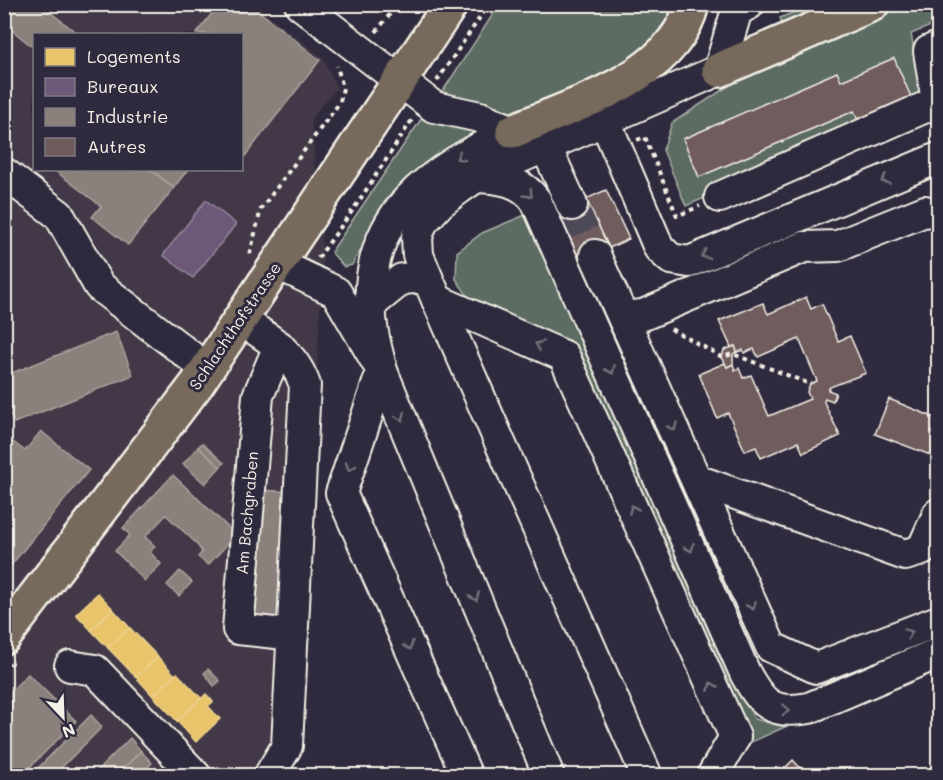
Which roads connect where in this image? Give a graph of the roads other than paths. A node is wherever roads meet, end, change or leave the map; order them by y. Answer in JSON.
{"nodes":[{"id":1,"x":300,"y":4,"type":"edge"},
{"id":2,"x":451,"y":4,"type":"edge"},
{"id":3,"x":692,"y":4,"type":"edge"},
{"id":4,"x":749,"y":4,"type":"edge"},
{"id":5,"x":872,"y":4,"type":"edge"},
{"id":6,"x":939,"y":47,"type":"edge"},
{"id":7,"x":719,"y":70,"type":"junction"},
{"id":8,"x":412,"y":91,"type":"junction"},
{"id":9,"x":938,"y":102,"type":"edge"},
{"id":10,"x":605,"y":122,"type":"junction"},
{"id":11,"x":513,"y":131,"type":"junction"},
{"id":12,"x":546,"y":147,"type":"junction"},
{"id":13,"x":939,"y":158,"type":"edge"},
{"id":14,"x":4,"y":174,"type":"edge"},
{"id":15,"x":476,"y":177,"type":"junction"},
{"id":16,"x":720,"y":197,"type":"road end"},
{"id":17,"x":572,"y":205,"type":"tunnel mouth"},
{"id":18,"x":934,"y":206,"type":"edge"},
{"id":19,"x":595,"y":255,"type":"tunnel mouth"},
{"id":20,"x":278,"y":264,"type":"junction"},
{"id":21,"x":432,"y":289,"type":"junction"},
{"id":22,"x":370,"y":305,"type":"junction"},
{"id":23,"x":623,"y":317,"type":"junction"},
{"id":24,"x":240,"y":320,"type":"junction"},
{"id":25,"x":279,"y":346,"type":"junction"},
{"id":26,"x":207,"y":369,"type":"junction"},
{"id":27,"x":382,"y":371,"type":"junction"},
{"id":28,"x":697,"y":480,"type":"junction"},
{"id":29,"x":939,"y":514,"type":"edge"},
{"id":30,"x":931,"y":553,"type":"edge"},
{"id":31,"x":939,"y":621,"type":"edge"},
{"id":32,"x":293,"y":635,"type":"junction"},
{"id":33,"x":4,"y":637,"type":"edge"},
{"id":34,"x":939,"y":653,"type":"edge"},
{"id":35,"x":70,"y":666,"type":"dead end"},
{"id":36,"x":196,"y":776,"type":"edge"},
{"id":37,"x":269,"y":776,"type":"edge"},
{"id":38,"x":467,"y":776,"type":"edge"},
{"id":39,"x":549,"y":776,"type":"edge"},
{"id":40,"x":647,"y":776,"type":"edge"},
{"id":41,"x":712,"y":776,"type":"edge"}],
"edges":[{"from":1,"to":8,"type":"street"},
{"from":2,"to":8,"type":"main road","name":"Schlachthofstrasse"},
{"from":3,"to":11,"type":"main road"},
{"from":4,"to":7,"type":"street"},
{"from":5,"to":7,"type":"main road"},
{"from":6,"to":9,"type":"street"},
{"from":7,"to":10,"type":"street"},
{"from":8,"to":11,"type":"street"},
{"from":8,"to":20,"type":"main road","name":"Schlachthofstrasse"},
{"from":9,"to":16,"type":"street"},
{"from":10,"to":12,"type":"street"},
{"from":13,"to":10,"type":"street","one_way":true},
{"from":11,"to":22,"type":"street","one_way":true},
{"from":12,"to":15,"type":"street"},
{"from":12,"to":17,"type":"street"},
{"from":14,"to":26,"type":"street"},
{"from":15,"to":21,"type":"street"},
{"from":15,"to":34,"type":"street","one_way":true},
{"from":18,"to":23,"type":"street"},
{"from":19,"to":23,"type":"street"},
{"from":20,"to":24,"type":"main road","name":"Schlachthofstrasse"},
{"from":20,"to":27,"type":"street"},
{"from":21,"to":22,"type":"street"},
{"from":21,"to":40,"type":"street"},
{"from":41,"to":21,"type":"street","one_way":true},
{"from":22,"to":27,"type":"street"},
{"from":23,"to":28,"type":"street","one_way":true},
{"from":24,"to":25,"type":"street"},
{"from":24,"to":26,"type":"main road","name":"Schlachthofstrasse"},
{"from":25,"to":32,"type":"street"},
{"from":25,"to":32,"type":"street","name":"Am Bachgraben"},
{"from":26,"to":33,"type":"main road","name":"Schlachthofstrasse"},
{"from":27,"to":38,"type":"street","one_way":true},
{"from":27,"to":39,"type":"street","one_way":true},
{"from":28,"to":30,"type":"street"},
{"from":28,"to":31,"type":"street","one_way":true},
{"from":29,"to":30,"type":"street"},
{"from":32,"to":37,"type":"street"},
{"from":35,"to":36,"type":"street"}]}
